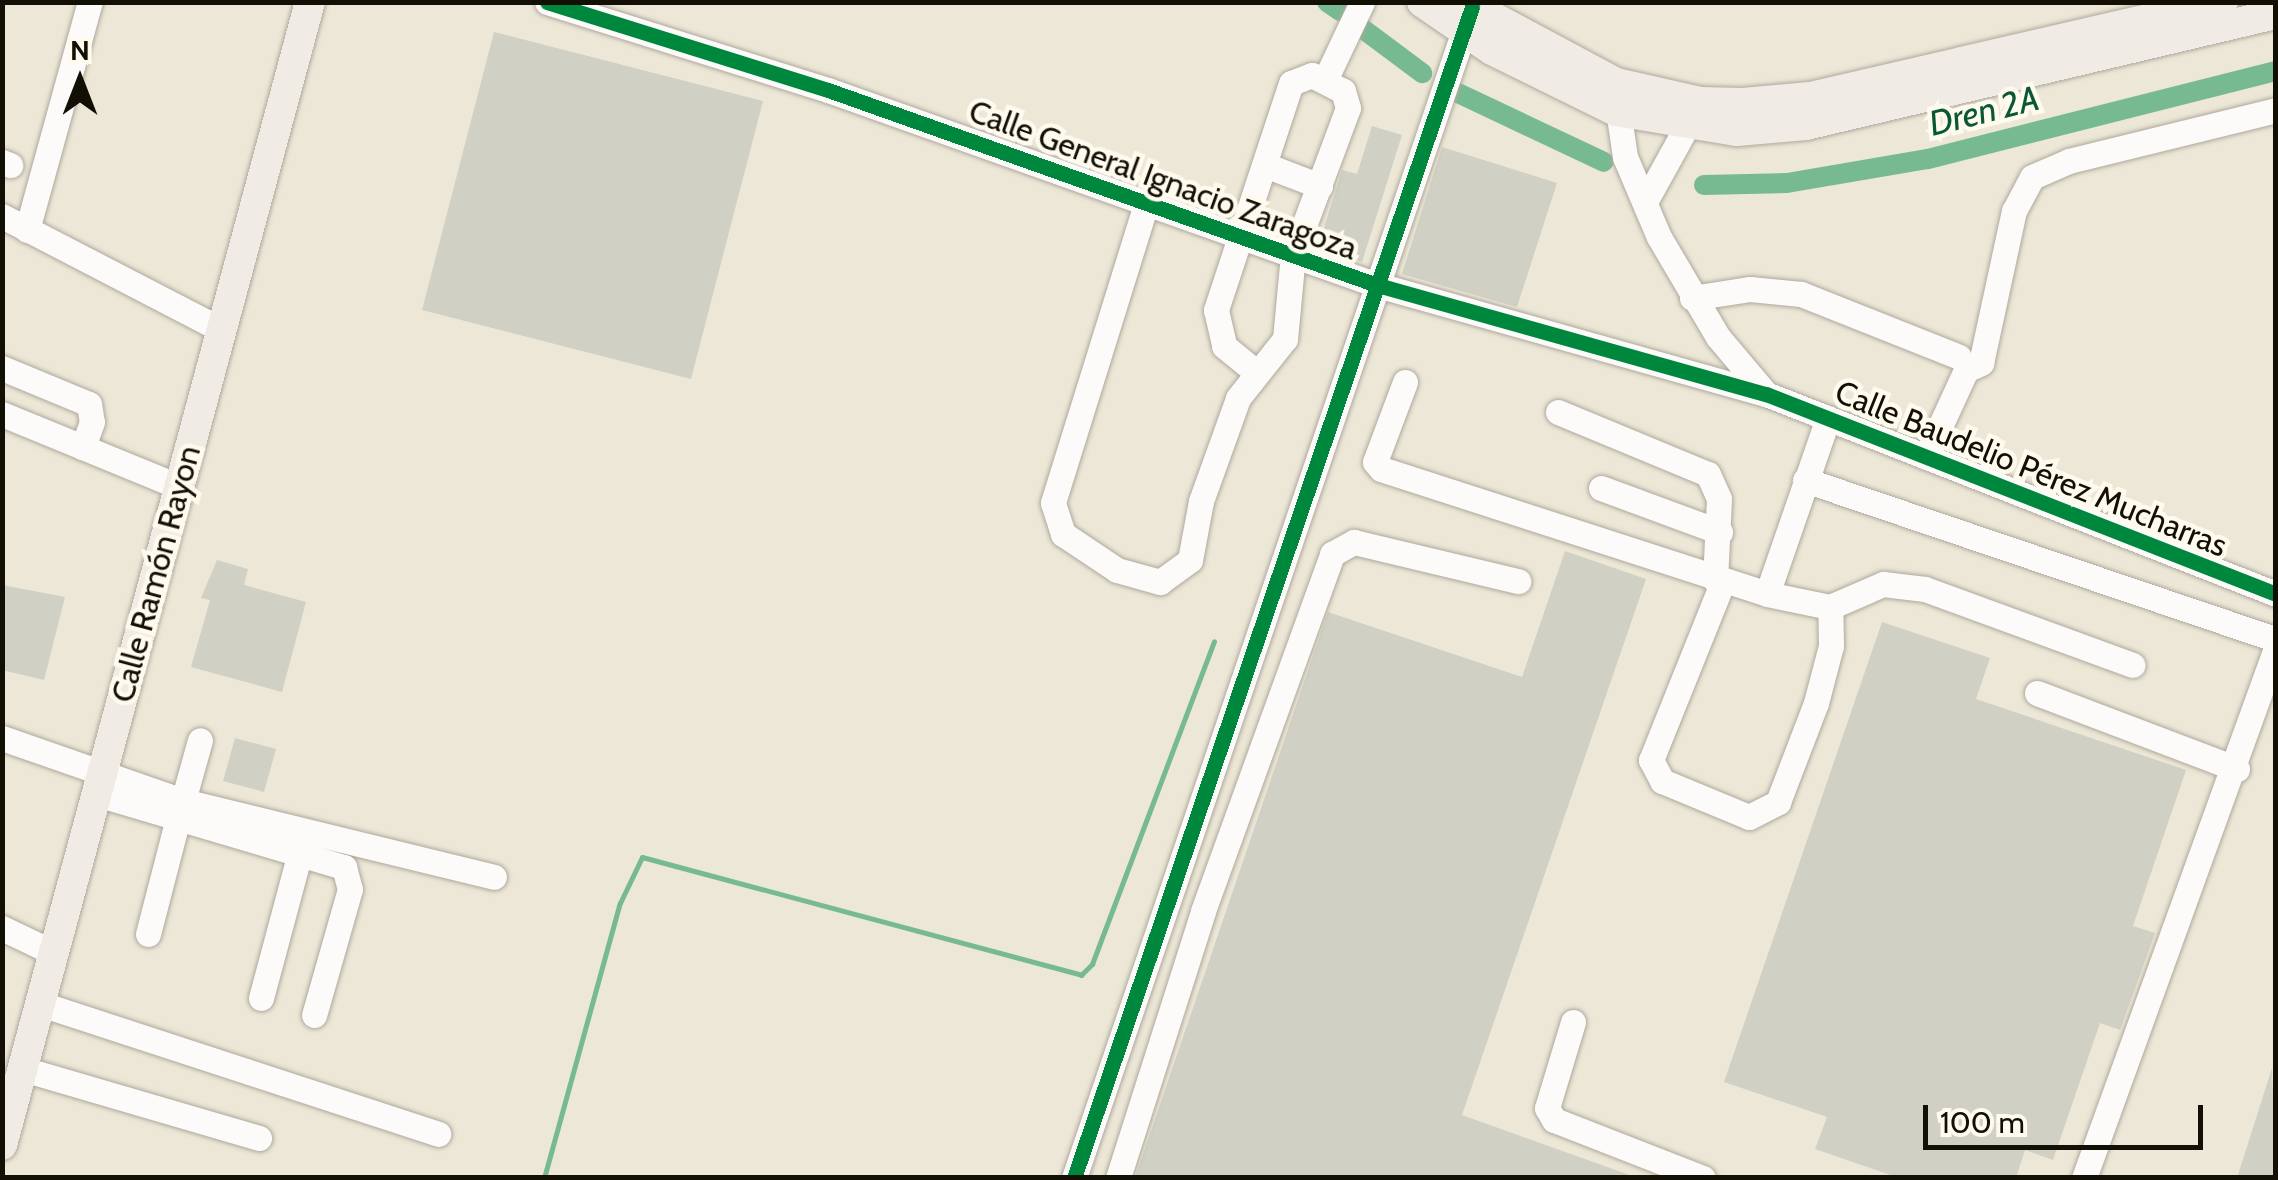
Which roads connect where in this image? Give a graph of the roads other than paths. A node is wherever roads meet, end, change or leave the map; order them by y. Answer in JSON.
{"nodes":[{"id":1,"x":90,"y":2,"type":"edge"},
{"id":2,"x":310,"y":2,"type":"edge"},
{"id":3,"x":547,"y":2,"type":"edge"},
{"id":4,"x":1362,"y":2,"type":"edge"},
{"id":5,"x":1422,"y":2,"type":"edge"},
{"id":6,"x":2222,"y":2,"type":"edge"},
{"id":7,"x":1466,"y":13,"type":"edge"},
{"id":8,"x":2276,"y":14,"type":"edge"},
{"id":9,"x":1325,"y":80,"type":"junction"},
{"id":10,"x":1616,"y":97,"type":"junction"},
{"id":11,"x":2276,"y":110,"type":"edge"},
{"id":12,"x":1694,"y":115,"type":"junction"},
{"id":13,"x":1265,"y":165,"type":"junction"},
{"id":14,"x":1320,"y":186,"type":"junction"},
{"id":15,"x":1645,"y":202,"type":"junction"},
{"id":16,"x":1146,"y":204,"type":"junction"},
{"id":17,"x":2,"y":216,"type":"edge"},
{"id":18,"x":27,"y":230,"type":"junction"},
{"id":19,"x":1241,"y":236,"type":"junction"},
{"id":20,"x":1294,"y":255,"type":"junction"},
{"id":21,"x":1374,"y":284,"type":"junction"},
{"id":22,"x":1692,"y":298,"type":"junction"},
{"id":23,"x":222,"y":330,"type":"junction"},
{"id":24,"x":1958,"y":356,"type":"dead end"},
{"id":25,"x":2,"y":368,"type":"edge"},
{"id":26,"x":1254,"y":370,"type":"junction"},
{"id":27,"x":1406,"y":382,"type":"dead end"},
{"id":28,"x":1766,"y":394,"type":"junction"},
{"id":29,"x":1558,"y":412,"type":"dead end"},
{"id":30,"x":2,"y":414,"type":"edge"},
{"id":31,"x":1828,"y":418,"type":"junction"},
{"id":32,"x":83,"y":447,"type":"junction"},
{"id":33,"x":1926,"y":458,"type":"junction"},
{"id":34,"x":1806,"y":480,"type":"junction"},
{"id":35,"x":180,"y":487,"type":"junction"},
{"id":36,"x":1602,"y":488,"type":"dead end"},
{"id":37,"x":1720,"y":532,"type":"junction"},
{"id":38,"x":1518,"y":581,"type":"dead end"},
{"id":39,"x":1719,"y":581,"type":"junction"},
{"id":40,"x":1767,"y":594,"type":"junction"},
{"id":41,"x":2276,"y":594,"type":"edge"},
{"id":42,"x":1830,"y":606,"type":"junction"},
{"id":43,"x":2276,"y":639,"type":"edge"},
{"id":44,"x":2276,"y":648,"type":"edge"},
{"id":45,"x":2133,"y":665,"type":"dead end"},
{"id":46,"x":2036,"y":693,"type":"dead end"},
{"id":47,"x":2,"y":738,"type":"edge"},
{"id":48,"x":200,"y":740,"type":"dead end"},
{"id":49,"x":2237,"y":769,"type":"junction"},
{"id":50,"x":100,"y":785,"type":"junction"},
{"id":51,"x":180,"y":809,"type":"junction"},
{"id":52,"x":300,"y":852,"type":"junction"},
{"id":53,"x":494,"y":877,"type":"dead end"},
{"id":54,"x":2,"y":928,"type":"edge"},
{"id":55,"x":148,"y":934,"type":"dead end"},
{"id":56,"x":54,"y":953,"type":"junction"},
{"id":57,"x":261,"y":998,"type":"dead end"},
{"id":58,"x":40,"y":1004,"type":"junction"},
{"id":59,"x":314,"y":1015,"type":"dead end"},
{"id":60,"x":1573,"y":1022,"type":"dead end"},
{"id":61,"x":14,"y":1080,"type":"edge"},
{"id":62,"x":438,"y":1134,"type":"dead end"},
{"id":63,"x":259,"y":1138,"type":"dead end"},
{"id":64,"x":2,"y":1145,"type":"edge"},
{"id":65,"x":1074,"y":1178,"type":"edge"},
{"id":66,"x":1118,"y":1178,"type":"edge"},
{"id":67,"x":1703,"y":1178,"type":"edge"},
{"id":68,"x":2084,"y":1178,"type":"edge"}],
"edges":[{"from":1,"to":18,"type":"street"},
{"from":2,"to":23,"type":"main road","name":"Calle Ramón Rayon"},
{"from":3,"to":16,"type":"street","name":"Calle General Ignacio Zaragoza"},
{"from":4,"to":9,"type":"street"},
{"from":5,"to":7,"type":"main road"},
{"from":6,"to":12,"type":"main road"},
{"from":7,"to":10,"type":"main road"},
{"from":7,"to":21,"type":"street"},
{"from":8,"to":12,"type":"main road"},
{"from":9,"to":13,"type":"street"},
{"from":9,"to":14,"type":"street"},
{"from":10,"to":12,"type":"main road"},
{"from":10,"to":15,"type":"street"},
{"from":11,"to":33,"type":"street"},
{"from":12,"to":15,"type":"street"},
{"from":13,"to":14,"type":"street"},
{"from":13,"to":19,"type":"street"},
{"from":14,"to":20,"type":"street"},
{"from":15,"to":22,"type":"street"},
{"from":16,"to":19,"type":"street","name":"Calle General Ignacio Zaragoza"},
{"from":16,"to":26,"type":"street"},
{"from":17,"to":18,"type":"street"},
{"from":18,"to":23,"type":"street"},
{"from":19,"to":20,"type":"street","name":"Calle General Ignacio Zaragoza"},
{"from":19,"to":26,"type":"street"},
{"from":20,"to":21,"type":"street","name":"Calle General Ignacio Zaragoza"},
{"from":20,"to":26,"type":"street"},
{"from":21,"to":28,"type":"street","name":"Calle General Ignacio Zaragoza"},
{"from":21,"to":65,"type":"street"},
{"from":22,"to":24,"type":"street"},
{"from":22,"to":28,"type":"street"},
{"from":23,"to":35,"type":"main road","name":"Calle Ramón Rayon"},
{"from":25,"to":32,"type":"street"},
{"from":27,"to":39,"type":"street"},
{"from":28,"to":31,"type":"street","name":"Calle Baudelio Pérez Mucharras"},
{"from":29,"to":37,"type":"street"},
{"from":30,"to":32,"type":"street"},
{"from":31,"to":33,"type":"street","name":"Calle Baudelio Pérez Mucharras"},
{"from":31,"to":34,"type":"street"},
{"from":32,"to":35,"type":"street"},
{"from":33,"to":41,"type":"street","name":"Calle Baudelio Pérez Mucharras"},
{"from":34,"to":40,"type":"street"},
{"from":34,"to":43,"type":"street"},
{"from":35,"to":50,"type":"main road","name":"Calle Ramón Rayon"},
{"from":36,"to":37,"type":"street"},
{"from":37,"to":39,"type":"street"},
{"from":38,"to":66,"type":"street"},
{"from":39,"to":40,"type":"street"},
{"from":39,"to":42,"type":"street"},
{"from":40,"to":42,"type":"street"},
{"from":42,"to":45,"type":"street"},
{"from":44,"to":49,"type":"street"},
{"from":46,"to":49,"type":"street"},
{"from":47,"to":50,"type":"street"},
{"from":48,"to":51,"type":"street"},
{"from":49,"to":68,"type":"street"},
{"from":50,"to":51,"type":"street"},
{"from":50,"to":56,"type":"main road","name":"Calle Ramón Rayon"},
{"from":51,"to":52,"type":"street"},
{"from":51,"to":53,"type":"street"},
{"from":51,"to":55,"type":"street"},
{"from":52,"to":57,"type":"street"},
{"from":52,"to":59,"type":"street"},
{"from":54,"to":56,"type":"street"},
{"from":56,"to":58,"type":"main road","name":"Calle Ramón Rayon"},
{"from":58,"to":61,"type":"main road","name":"Calle Ramón Rayon"},
{"from":58,"to":62,"type":"street"},
{"from":60,"to":67,"type":"street"},
{"from":61,"to":63,"type":"street"},
{"from":61,"to":64,"type":"main road","name":"Calle Ramón Rayon"}]}
